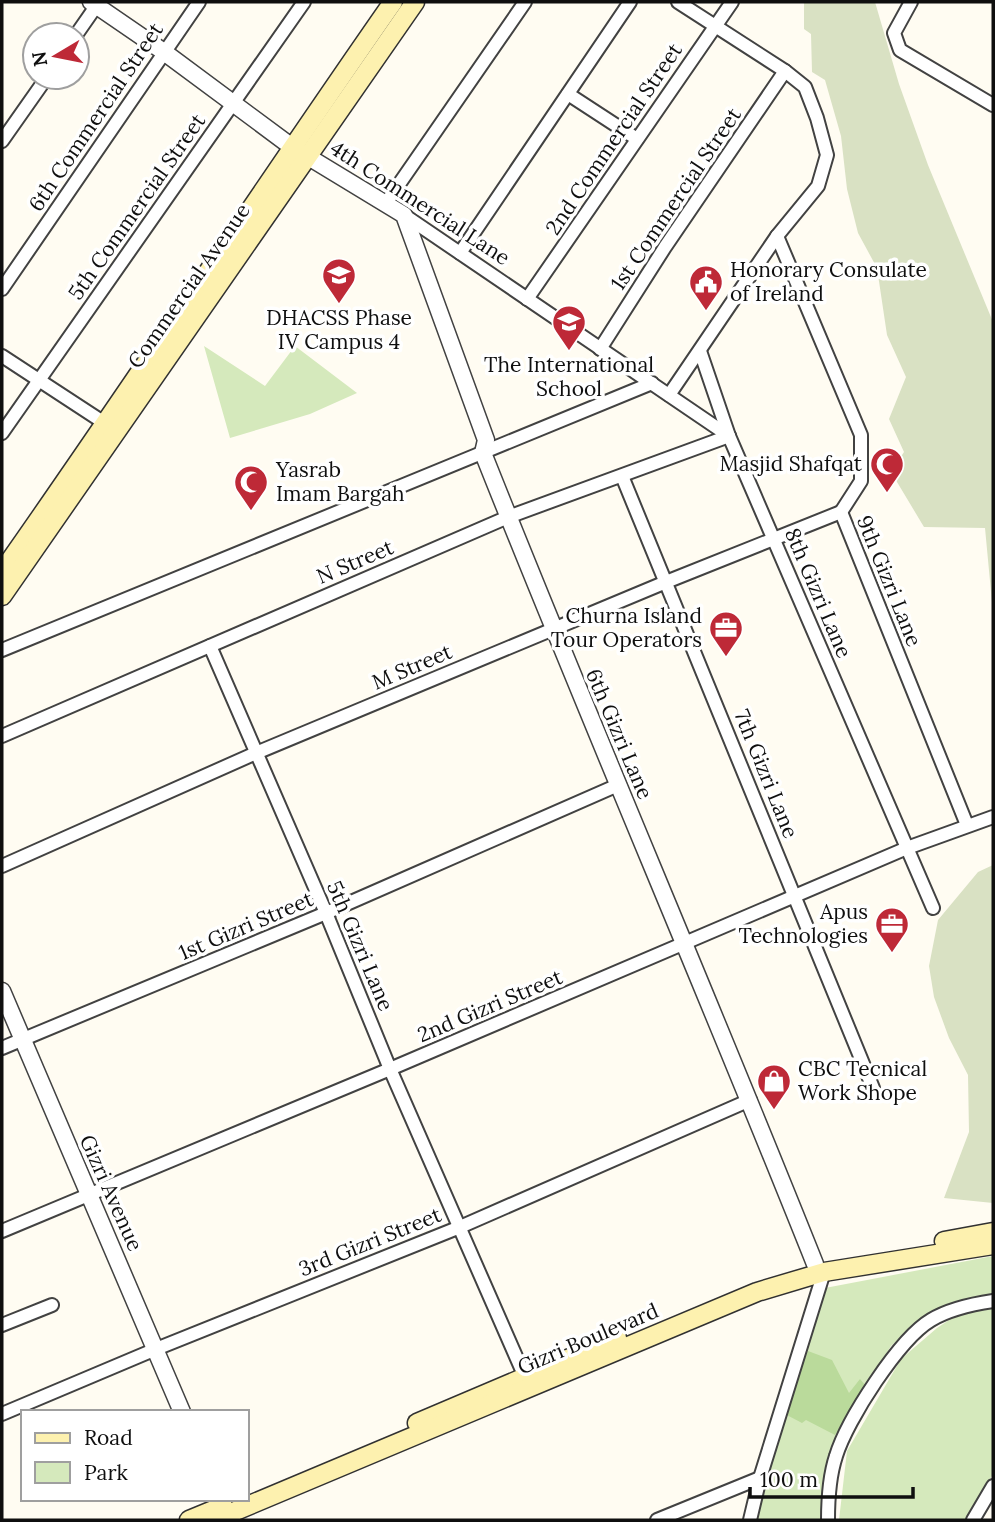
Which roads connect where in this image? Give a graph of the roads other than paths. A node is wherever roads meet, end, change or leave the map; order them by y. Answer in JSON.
{"nodes":[{"id":1,"x":199,"y":2,"type":"edge"},
{"id":2,"x":304,"y":2,"type":"edge"},
{"id":3,"x":393,"y":2,"type":"edge"},
{"id":4,"x":415,"y":2,"type":"edge"},
{"id":5,"x":525,"y":2,"type":"edge"},
{"id":6,"x":630,"y":2,"type":"edge"},
{"id":7,"x":678,"y":2,"type":"edge"},
{"id":8,"x":732,"y":2,"type":"edge"},
{"id":9,"x":911,"y":2,"type":"edge"},
{"id":10,"x":96,"y":3,"type":"edge"},
{"id":11,"x":85,"y":21,"type":"edge"},
{"id":12,"x":714,"y":26,"type":"junction"},
{"id":13,"x":164,"y":52,"type":"junction"},
{"id":14,"x":785,"y":71,"type":"junction"},
{"id":15,"x":37,"y":91,"type":"edge"},
{"id":16,"x":568,"y":94,"type":"junction"},
{"id":17,"x":233,"y":103,"type":"junction"},
{"id":18,"x":993,"y":104,"type":"edge"},
{"id":19,"x":637,"y":139,"type":"junction"},
{"id":20,"x":2,"y":141,"type":"edge"},
{"id":21,"x":299,"y":151,"type":"junction"},
{"id":22,"x":386,"y":203,"type":"junction"},
{"id":23,"x":404,"y":215,"type":"junction"},
{"id":24,"x":777,"y":236,"type":"junction"},
{"id":25,"x":460,"y":253,"type":"junction"},
{"id":26,"x":2,"y":289,"type":"edge"},
{"id":27,"x":527,"y":299,"type":"junction"},
{"id":28,"x":600,"y":349,"type":"junction"},
{"id":29,"x":700,"y":351,"type":"junction"},
{"id":30,"x":2,"y":356,"type":"edge"},
{"id":31,"x":39,"y":380,"type":"junction"},
{"id":32,"x":652,"y":383,"type":"junction"},
{"id":33,"x":668,"y":395,"type":"junction"},
{"id":34,"x":106,"y":425,"type":"junction"},
{"id":35,"x":2,"y":433,"type":"edge"},
{"id":36,"x":729,"y":436,"type":"junction"},
{"id":37,"x":483,"y":453,"type":"junction"},
{"id":38,"x":622,"y":476,"type":"junction"},
{"id":39,"x":841,"y":512,"type":"junction"},
{"id":40,"x":508,"y":517,"type":"junction"},
{"id":41,"x":774,"y":540,"type":"junction"},
{"id":42,"x":2,"y":572,"type":"edge"},
{"id":43,"x":666,"y":582,"type":"junction"},
{"id":44,"x":2,"y":596,"type":"edge"},
{"id":45,"x":552,"y":629,"type":"junction"},
{"id":46,"x":210,"y":646,"type":"junction"},
{"id":47,"x":2,"y":650,"type":"edge"},
{"id":48,"x":2,"y":736,"type":"edge"},
{"id":49,"x":256,"y":753,"type":"junction"},
{"id":50,"x":618,"y":785,"type":"junction"},
{"id":51,"x":993,"y":817,"type":"edge"},
{"id":52,"x":967,"y":825,"type":"junction"},
{"id":53,"x":907,"y":848,"type":"junction"},
{"id":54,"x":2,"y":866,"type":"edge"},
{"id":55,"x":794,"y":896,"type":"junction"},
{"id":56,"x":933,"y":908,"type":"dead end"},
{"id":57,"x":326,"y":913,"type":"junction"},
{"id":58,"x":683,"y":944,"type":"junction"},
{"id":59,"x":2,"y":991,"type":"edge"},
{"id":60,"x":22,"y":1039,"type":"junction"},
{"id":61,"x":2,"y":1048,"type":"edge"},
{"id":62,"x":390,"y":1069,"type":"junction"},
{"id":63,"x":873,"y":1088,"type":"dead end"},
{"id":64,"x":750,"y":1100,"type":"junction"},
{"id":65,"x":88,"y":1195,"type":"junction"},
{"id":66,"x":460,"y":1227,"type":"junction"},
{"id":67,"x":2,"y":1231,"type":"edge"},
{"id":68,"x":993,"y":1232,"type":"edge"},
{"id":69,"x":993,"y":1245,"type":"edge"},
{"id":70,"x":820,"y":1268,"type":"junction"},
{"id":71,"x":993,"y":1301,"type":"edge"},
{"id":72,"x":52,"y":1305,"type":"dead end"},
{"id":73,"x":2,"y":1325,"type":"edge"},
{"id":74,"x":156,"y":1349,"type":"junction"},
{"id":75,"x":525,"y":1377,"type":"junction"},
{"id":76,"x":181,"y":1410,"type":"edge"},
{"id":77,"x":2,"y":1414,"type":"edge"},
{"id":78,"x":760,"y":1478,"type":"junction"},
{"id":79,"x":993,"y":1486,"type":"edge"},
{"id":80,"x":248,"y":1496,"type":"edge"},
{"id":81,"x":236,"y":1501,"type":"edge"},
{"id":82,"x":248,"y":1501,"type":"edge"},
{"id":83,"x":248,"y":1501,"type":"edge"},
{"id":84,"x":221,"y":1512,"type":"edge"},
{"id":85,"x":189,"y":1520,"type":"edge"},
{"id":86,"x":657,"y":1520,"type":"edge"},
{"id":87,"x":750,"y":1520,"type":"edge"},
{"id":88,"x":828,"y":1520,"type":"edge"},
{"id":89,"x":973,"y":1520,"type":"edge"}],
"edges":[{"from":1,"to":13,"type":"street","name":"6th Commercial Street"},
{"from":2,"to":17,"type":"street","name":"5th Commercial Street"},
{"from":3,"to":21,"type":"main road","name":"Commercial Avenue"},
{"from":4,"to":21,"type":"main road","name":"Commercial Avenue"},
{"from":5,"to":22,"type":"street"},
{"from":6,"to":16,"type":"street"},
{"from":7,"to":12,"type":"street"},
{"from":8,"to":12,"type":"street","name":"2nd Commercial Street"},
{"from":9,"to":18,"type":"street"},
{"from":10,"to":11,"type":"street"},
{"from":10,"to":13,"type":"street","name":"4th Commercial Lane"},
{"from":12,"to":14,"type":"street"},
{"from":12,"to":19,"type":"street","name":"2nd Commercial Street"},
{"from":13,"to":17,"type":"street","name":"4th Commercial Lane"},
{"from":13,"to":26,"type":"street","name":"6th Commercial Street"},
{"from":14,"to":24,"type":"street"},
{"from":14,"to":28,"type":"street","name":"1st Commercial Street"},
{"from":15,"to":20,"type":"street"},
{"from":16,"to":19,"type":"street"},
{"from":16,"to":25,"type":"street"},
{"from":17,"to":21,"type":"street","name":"4th Commercial Lane"},
{"from":17,"to":31,"type":"street","name":"5th Commercial Street"},
{"from":19,"to":27,"type":"street","name":"2nd Commercial Street"},
{"from":21,"to":22,"type":"street","name":"4th Commercial Lane"},
{"from":21,"to":34,"type":"main road","name":"Commercial Avenue"},
{"from":21,"to":44,"type":"main road","name":"Commercial Avenue"},
{"from":22,"to":23,"type":"street","name":"4th Commercial Lane"},
{"from":23,"to":25,"type":"street","name":"4th Commercial Lane"},
{"from":23,"to":37,"type":"street","name":"6th Gizri Lane"},
{"from":24,"to":29,"type":"street"},
{"from":24,"to":39,"type":"street","name":"9th Gizri Lane"},
{"from":25,"to":27,"type":"street","name":"4th Commercial Lane"},
{"from":27,"to":28,"type":"street","name":"4th Commercial Lane"},
{"from":28,"to":32,"type":"street","name":"4th Commercial Lane"},
{"from":29,"to":33,"type":"street"},
{"from":29,"to":36,"type":"street","name":"8th Gizri Lane"},
{"from":30,"to":31,"type":"street"},
{"from":31,"to":34,"type":"street"},
{"from":31,"to":35,"type":"street","name":"5th Commercial Street"},
{"from":32,"to":33,"type":"street","name":"4th Commercial Lane"},
{"from":32,"to":37,"type":"street"},
{"from":33,"to":36,"type":"street","name":"4th Commercial Lane"},
{"from":34,"to":42,"type":"main road","name":"Commercial Avenue"},
{"from":36,"to":38,"type":"street","name":"N Street"},
{"from":36,"to":41,"type":"street","name":"8th Gizri Lane"},
{"from":37,"to":40,"type":"street","name":"6th Gizri Lane"},
{"from":37,"to":47,"type":"street"},
{"from":38,"to":40,"type":"street","name":"N Street"},
{"from":38,"to":43,"type":"street","name":"7th Gizri Lane"},
{"from":39,"to":41,"type":"street","name":"M Street"},
{"from":39,"to":52,"type":"street","name":"9th Gizri Lane"},
{"from":40,"to":45,"type":"street","name":"6th Gizri Lane"},
{"from":40,"to":46,"type":"street","name":"N Street"},
{"from":41,"to":43,"type":"street","name":"M Street"},
{"from":41,"to":53,"type":"street","name":"8th Gizri Lane"},
{"from":43,"to":45,"type":"street","name":"M Street"},
{"from":43,"to":55,"type":"street","name":"7th Gizri Lane"},
{"from":45,"to":49,"type":"street","name":"M Street"},
{"from":45,"to":50,"type":"street","name":"6th Gizri Lane"},
{"from":46,"to":48,"type":"street","name":"N Street"},
{"from":46,"to":49,"type":"street","name":"5th Gizri Lane"},
{"from":49,"to":54,"type":"street","name":"M Street"},
{"from":49,"to":57,"type":"street","name":"5th Gizri Lane"},
{"from":50,"to":57,"type":"street","name":"1st Gizri Street"},
{"from":50,"to":58,"type":"street","name":"6th Gizri Lane"},
{"from":51,"to":52,"type":"street","name":"2nd Gizri Street"},
{"from":52,"to":53,"type":"street","name":"2nd Gizri Street"},
{"from":53,"to":55,"type":"street","name":"2nd Gizri Street"},
{"from":53,"to":56,"type":"street","name":"8th Gizri Lane"},
{"from":55,"to":58,"type":"street","name":"2nd Gizri Street"},
{"from":55,"to":63,"type":"street","name":"7th Gizri Lane"},
{"from":57,"to":60,"type":"street","name":"1st Gizri Street"},
{"from":57,"to":62,"type":"street","name":"5th Gizri Lane"},
{"from":58,"to":62,"type":"street","name":"2nd Gizri Street"},
{"from":58,"to":64,"type":"street","name":"6th Gizri Lane"},
{"from":59,"to":60,"type":"street","name":"Gizri Avenue"},
{"from":60,"to":61,"type":"street","name":"1st Gizri Street"},
{"from":60,"to":65,"type":"street","name":"Gizri Avenue"},
{"from":62,"to":65,"type":"street","name":"2nd Gizri Street"},
{"from":62,"to":66,"type":"street","name":"5th Gizri Lane"},
{"from":64,"to":66,"type":"street","name":"3rd Gizri Street"},
{"from":64,"to":70,"type":"street","name":"6th Gizri Lane"},
{"from":65,"to":67,"type":"street","name":"2nd Gizri Street"},
{"from":65,"to":74,"type":"street","name":"Gizri Avenue"},
{"from":66,"to":74,"type":"street","name":"3rd Gizri Street"},
{"from":66,"to":75,"type":"street","name":"5th Gizri Lane"},
{"from":68,"to":70,"type":"main road","name":"Gizri Boulevard"},
{"from":69,"to":70,"type":"main road","name":"Gizri Boulevard"},
{"from":70,"to":75,"type":"main road","name":"Gizri Boulevard"},
{"from":70,"to":78,"type":"street"},
{"from":70,"to":82,"type":"main road","name":"Gizri Boulevard"},
{"from":71,"to":88,"type":"street"},
{"from":72,"to":73,"type":"street"},
{"from":74,"to":76,"type":"street","name":"Gizri Avenue"},
{"from":74,"to":77,"type":"street","name":"3rd Gizri Street"},
{"from":75,"to":80,"type":"main road","name":"Gizri Boulevard"},
{"from":78,"to":86,"type":"street"},
{"from":78,"to":87,"type":"street"},
{"from":79,"to":89,"type":"street"},
{"from":81,"to":84,"type":"main road","name":"Gizri Boulevard"},
{"from":83,"to":84,"type":"main road","name":"Gizri Boulevard"},
{"from":84,"to":85,"type":"main road","name":"Gizri Boulevard"}]}
